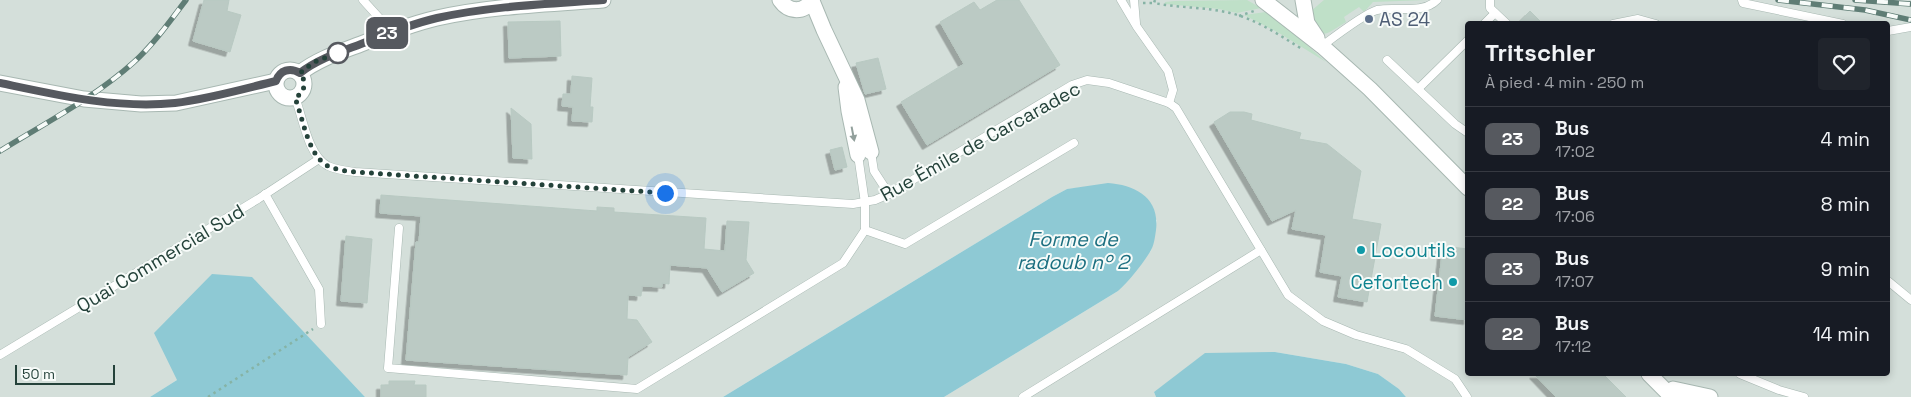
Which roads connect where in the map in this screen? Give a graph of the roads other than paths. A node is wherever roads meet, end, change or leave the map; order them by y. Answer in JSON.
{"nodes":[{"id":1,"x":363,"y":0,"type":"edge"},
{"id":2,"x":603,"y":0,"type":"edge"},
{"id":3,"x":812,"y":0,"type":"edge"},
{"id":4,"x":1121,"y":0,"type":"edge"},
{"id":5,"x":1134,"y":0,"type":"edge"},
{"id":6,"x":1263,"y":0,"type":"edge"},
{"id":7,"x":1303,"y":0,"type":"edge"},
{"id":8,"x":1437,"y":0,"type":"edge"},
{"id":9,"x":1490,"y":0,"type":"edge"},
{"id":10,"x":1742,"y":0,"type":"edge"},
{"id":11,"x":780,"y":1,"type":"edge"},
{"id":12,"x":798,"y":10,"type":"junction"},
{"id":13,"x":1495,"y":13,"type":"junction"},
{"id":14,"x":1487,"y":21,"type":"edge"},
{"id":15,"x":1504,"y":21,"type":"edge"},
{"id":16,"x":1620,"y":21,"type":"edge"},
{"id":17,"x":1645,"y":21,"type":"edge"},
{"id":18,"x":1829,"y":21,"type":"edge"},
{"id":19,"x":1137,"y":27,"type":"junction"},
{"id":20,"x":1911,"y":27,"type":"edge"},
{"id":21,"x":824,"y":30,"type":"junction"},
{"id":22,"x":1890,"y":31,"type":"edge"},
{"id":23,"x":392,"y":32,"type":"junction"},
{"id":24,"x":1465,"y":43,"type":"edge"},
{"id":25,"x":1322,"y":46,"type":"junction"},
{"id":26,"x":1387,"y":60,"type":"dead end"},
{"id":27,"x":300,"y":73,"type":"junction"},
{"id":28,"x":276,"y":81,"type":"junction"},
{"id":29,"x":0,"y":83,"type":"edge"},
{"id":30,"x":1418,"y":89,"type":"junction"},
{"id":31,"x":295,"y":98,"type":"junction"},
{"id":32,"x":1169,"y":103,"type":"junction"},
{"id":33,"x":1465,"y":131,"type":"edge"},
{"id":34,"x":1074,"y":143,"type":"dead end"},
{"id":35,"x":865,"y":154,"type":"junction"},
{"id":36,"x":319,"y":159,"type":"junction"},
{"id":37,"x":1465,"y":185,"type":"edge"},
{"id":38,"x":264,"y":194,"type":"junction"},
{"id":39,"x":888,"y":194,"type":"junction"},
{"id":40,"x":865,"y":203,"type":"junction"},
{"id":41,"x":399,"y":228,"type":"dead end"},
{"id":42,"x":865,"y":230,"type":"junction"},
{"id":43,"x":1261,"y":250,"type":"junction"},
{"id":44,"x":1890,"y":283,"type":"edge"},
{"id":45,"x":1911,"y":300,"type":"edge"},
{"id":46,"x":321,"y":324,"type":"road end"},
{"id":47,"x":0,"y":355,"type":"edge"},
{"id":48,"x":1651,"y":376,"type":"edge"},
{"id":49,"x":1745,"y":376,"type":"edge"},
{"id":50,"x":1670,"y":395,"type":"edge"},
{"id":51,"x":1023,"y":397,"type":"edge"},
{"id":52,"x":1467,"y":397,"type":"edge"},
{"id":53,"x":1710,"y":397,"type":"edge"},
{"id":54,"x":1804,"y":397,"type":"edge"}],
"edges":[{"from":1,"to":23,"type":"lane"},
{"from":2,"to":23,"type":"street"},
{"from":3,"to":12,"type":"street"},
{"from":3,"to":21,"type":"street"},
{"from":4,"to":19,"type":"lane"},
{"from":5,"to":19,"type":"lane"},
{"from":6,"to":25,"type":"street"},
{"from":7,"to":25,"type":"street"},
{"from":8,"to":25,"type":"lane"},
{"from":9,"to":13,"type":"lane"},
{"from":10,"to":18,"type":"lane"},
{"from":11,"to":12,"type":"street"},
{"from":12,"to":21,"type":"street"},
{"from":13,"to":14,"type":"lane"},
{"from":13,"to":15,"type":"lane"},
{"from":16,"to":17,"type":"lane"},
{"from":19,"to":32,"type":"lane"},
{"from":20,"to":22,"type":"lane"},
{"from":21,"to":35,"type":"street"},
{"from":23,"to":27,"type":"street"},
{"from":24,"to":30,"type":"lane"},
{"from":25,"to":37,"type":"street"},
{"from":26,"to":30,"type":"lane"},
{"from":27,"to":28,"type":"street"},
{"from":27,"to":31,"type":"street"},
{"from":28,"to":29,"type":"street"},
{"from":28,"to":31,"type":"street"},
{"from":30,"to":33,"type":"lane"},
{"from":31,"to":36,"type":"lane"},
{"from":32,"to":39,"type":"lane","name":"Rue Émile de Carcaradec"},
{"from":32,"to":43,"type":"lane"},
{"from":34,"to":42,"type":"lane"},
{"from":35,"to":39,"type":"lane"},
{"from":35,"to":40,"type":"lane"},
{"from":36,"to":38,"type":"lane","name":"Quai Commercial Sud"},
{"from":36,"to":40,"type":"lane","name":"Rue Émile de Carcaradec"},
{"from":38,"to":46,"type":"lane"},
{"from":38,"to":47,"type":"lane","name":"Quai Commercial Sud"},
{"from":39,"to":40,"type":"lane","name":"Rue Émile de Carcaradec"},
{"from":40,"to":42,"type":"lane"},
{"from":41,"to":42,"type":"lane"},
{"from":43,"to":51,"type":"lane"},
{"from":43,"to":52,"type":"lane"},
{"from":44,"to":45,"type":"lane"},
{"from":48,"to":50,"type":"street"},
{"from":49,"to":54,"type":"lane"},
{"from":50,"to":53,"type":"street"}]}
